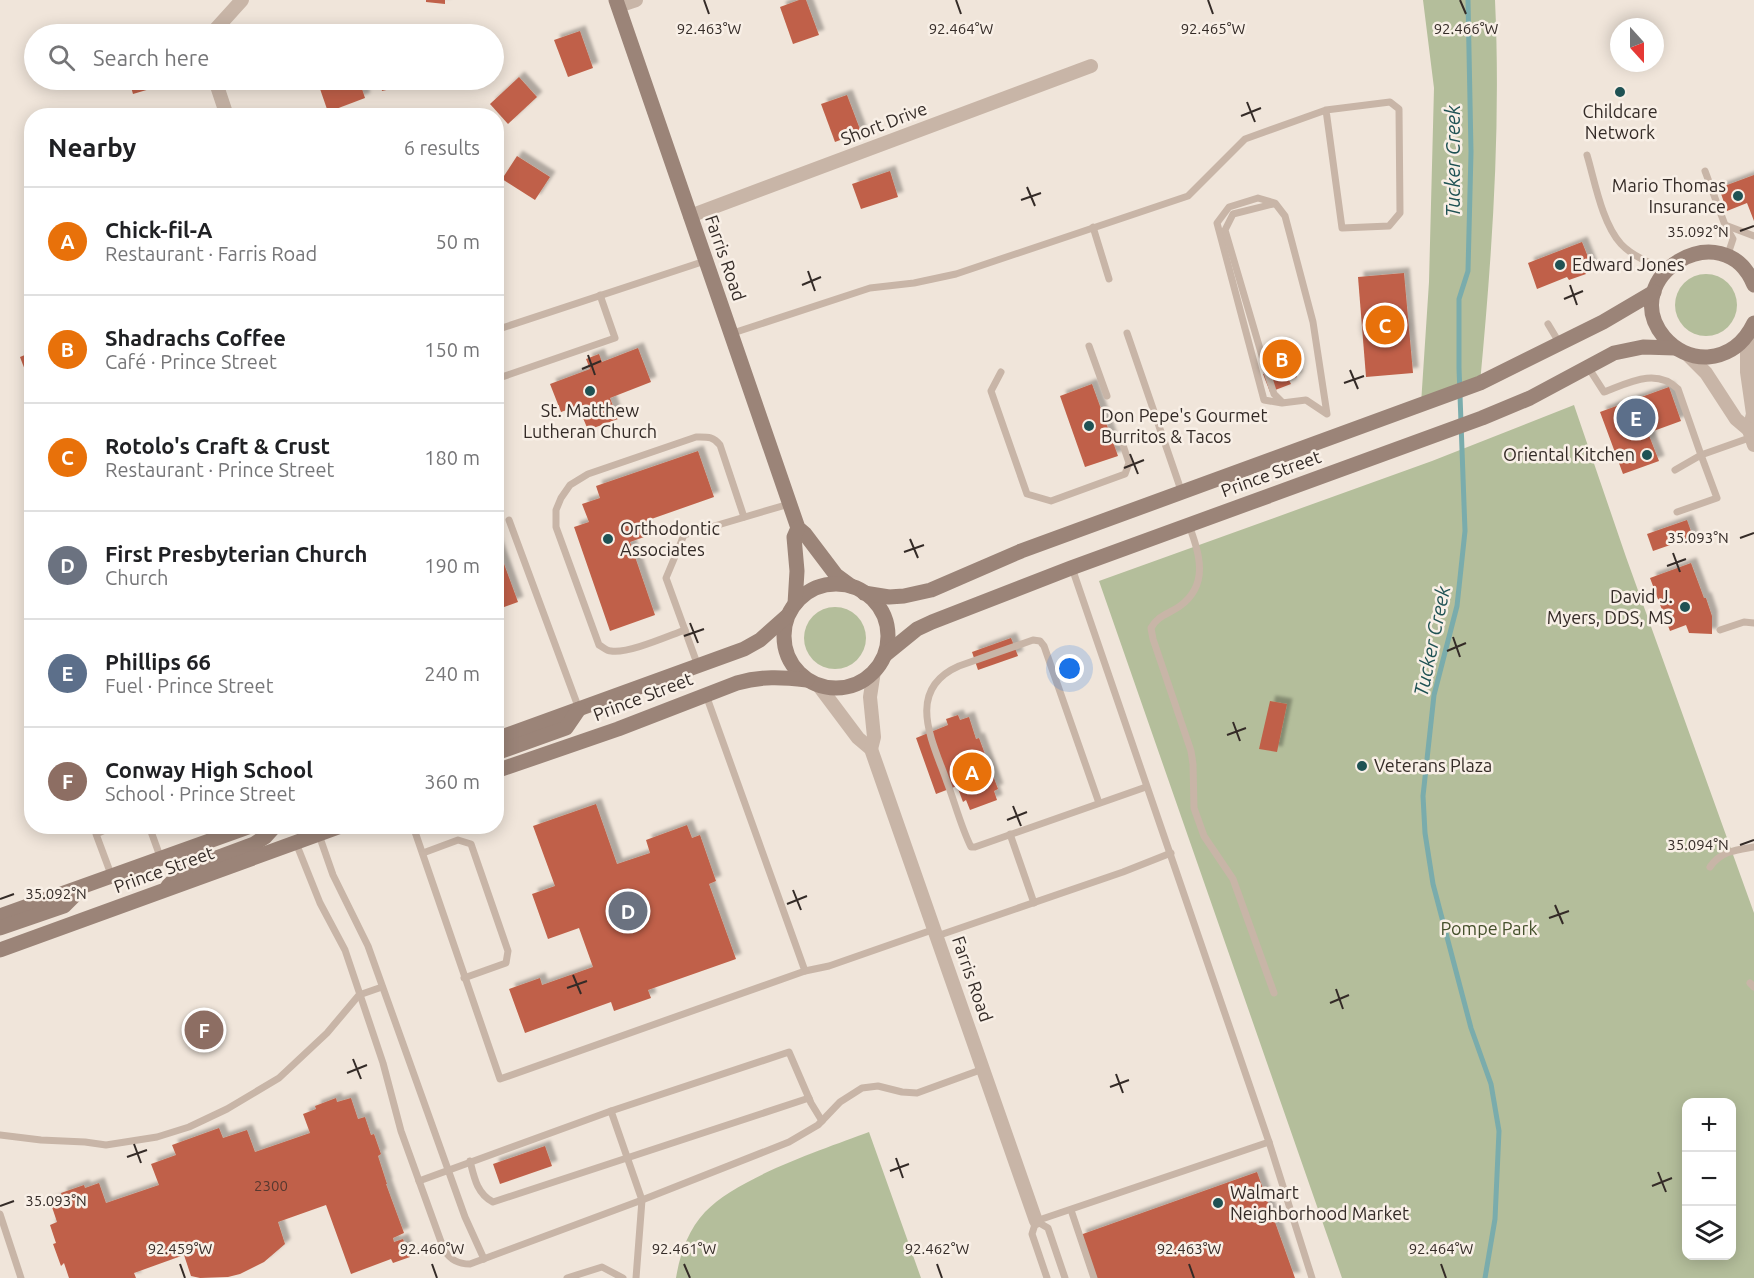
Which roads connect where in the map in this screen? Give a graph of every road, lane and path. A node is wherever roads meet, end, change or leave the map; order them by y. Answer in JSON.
{"nodes":[{"id":1,"x":242,"y":0,"type":"edge"},
{"id":2,"x":636,"y":0,"type":"edge"},
{"id":3,"x":617,"y":3,"type":"edge"},
{"id":4,"x":221,"y":24,"type":"edge"},
{"id":5,"x":1091,"y":66,"type":"dead end"},
{"id":6,"x":218,"y":90,"type":"edge"},
{"id":7,"x":224,"y":108,"type":"edge"},
{"id":8,"x":1326,"y":110,"type":"junction"},
{"id":9,"x":1587,"y":155,"type":"dead end"},
{"id":10,"x":1705,"y":171,"type":"dead end"},
{"id":11,"x":1275,"y":204,"type":"junction"},
{"id":12,"x":690,"y":216,"type":"junction"},
{"id":13,"x":1725,"y":225,"type":"junction"},
{"id":14,"x":1093,"y":227,"type":"junction"},
{"id":15,"x":1754,"y":236,"type":"edge"},
{"id":16,"x":1730,"y":258,"type":"junction"},
{"id":17,"x":705,"y":261,"type":"junction"},
{"id":18,"x":1754,"y":266,"type":"edge"},
{"id":19,"x":1666,"y":270,"type":"junction"},
{"id":20,"x":1109,"y":279,"type":"dead end"},
{"id":21,"x":1754,"y":285,"type":"edge"},
{"id":22,"x":1654,"y":292,"type":"junction"},
{"id":23,"x":600,"y":295,"type":"junction"},
{"id":24,"x":1548,"y":324,"type":"dead end"},
{"id":25,"x":504,"y":327,"type":"edge"},
{"id":26,"x":1750,"y":329,"type":"edge"},
{"id":27,"x":1127,"y":333,"type":"dead end"},
{"id":28,"x":730,"y":334,"type":"junction"},
{"id":29,"x":1560,"y":344,"type":"junction"},
{"id":30,"x":1089,"y":346,"type":"dead end"},
{"id":31,"x":1681,"y":351,"type":"junction"},
{"id":32,"x":1588,"y":367,"type":"junction"},
{"id":33,"x":1001,"y":372,"type":"dead end"},
{"id":34,"x":504,"y":376,"type":"edge"},
{"id":35,"x":1107,"y":396,"type":"dead end"},
{"id":36,"x":1282,"y":402,"type":"junction"},
{"id":37,"x":1752,"y":437,"type":"edge"},
{"id":38,"x":1123,"y":445,"type":"dead end"},
{"id":39,"x":1701,"y":454,"type":"junction"},
{"id":40,"x":1675,"y":470,"type":"dead end"},
{"id":41,"x":1182,"y":493,"type":"junction"},
{"id":42,"x":789,"y":504,"type":"junction"},
{"id":43,"x":1677,"y":512,"type":"dead end"},
{"id":44,"x":744,"y":517,"type":"junction"},
{"id":45,"x":509,"y":520,"type":"dead end"},
{"id":46,"x":1188,"y":525,"type":"junction"},
{"id":47,"x":798,"y":528,"type":"junction"},
{"id":48,"x":1071,"y":568,"type":"junction"},
{"id":49,"x":858,"y":589,"type":"junction"},
{"id":50,"x":792,"y":609,"type":"junction"},
{"id":51,"x":1754,"y":623,"type":"edge"},
{"id":52,"x":685,"y":630,"type":"junction"},
{"id":53,"x":1720,"y":630,"type":"dead end"},
{"id":54,"x":885,"y":655,"type":"junction"},
{"id":55,"x":698,"y":666,"type":"junction"},
{"id":56,"x":874,"y":671,"type":"junction"},
{"id":57,"x":813,"y":683,"type":"junction"},
{"id":58,"x":706,"y":695,"type":"junction"},
{"id":59,"x":579,"y":709,"type":"junction"},
{"id":60,"x":504,"y":736,"type":"edge"},
{"id":61,"x":871,"y":749,"type":"junction"},
{"id":62,"x":504,"y":750,"type":"edge"},
{"id":63,"x":504,"y":768,"type":"edge"},
{"id":64,"x":1146,"y":787,"type":"junction"},
{"id":65,"x":1099,"y":803,"type":"junction"},
{"id":66,"x":96,"y":834,"type":"edge"},
{"id":67,"x":152,"y":834,"type":"edge"},
{"id":68,"x":229,"y":834,"type":"edge"},
{"id":69,"x":268,"y":834,"type":"edge"},
{"id":70,"x":319,"y":834,"type":"joint"},
{"id":71,"x":416,"y":834,"type":"edge"},
{"id":72,"x":1010,"y":834,"type":"junction"},
{"id":73,"x":296,"y":843,"type":"junction"},
{"id":74,"x":1754,"y":847,"type":"edge"},
{"id":75,"x":423,"y":853,"type":"junction"},
{"id":76,"x":1171,"y":853,"type":"junction"},
{"id":77,"x":160,"y":859,"type":"junction"},
{"id":78,"x":1710,"y":867,"type":"dead end"},
{"id":79,"x":111,"y":877,"type":"junction"},
{"id":80,"x":83,"y":887,"type":"junction"},
{"id":81,"x":164,"y":890,"type":"junction"},
{"id":82,"x":1034,"y":903,"type":"junction"},
{"id":83,"x":0,"y":916,"type":"edge"},
{"id":84,"x":0,"y":928,"type":"edge"},
{"id":85,"x":936,"y":933,"type":"junction"},
{"id":86,"x":0,"y":950,"type":"edge"},
{"id":87,"x":805,"y":971,"type":"junction"},
{"id":88,"x":464,"y":978,"type":"junction"},
{"id":89,"x":382,"y":987,"type":"junction"},
{"id":90,"x":1274,"y":993,"type":"dead end"},
{"id":91,"x":359,"y":995,"type":"junction"},
{"id":92,"x":983,"y":1069,"type":"junction"},
{"id":93,"x":809,"y":1098,"type":"junction"},
{"id":94,"x":611,"y":1111,"type":"junction"},
{"id":95,"x":822,"y":1121,"type":"junction"},
{"id":96,"x":0,"y":1135,"type":"edge"},
{"id":97,"x":1269,"y":1142,"type":"junction"},
{"id":98,"x":627,"y":1157,"type":"junction"},
{"id":99,"x":470,"y":1161,"type":"junction"},
{"id":100,"x":449,"y":1169,"type":"junction"},
{"id":101,"x":419,"y":1181,"type":"junction"},
{"id":102,"x":642,"y":1200,"type":"junction"},
{"id":103,"x":1071,"y":1210,"type":"junction"},
{"id":104,"x":0,"y":1214,"type":"edge"},
{"id":105,"x":1036,"y":1221,"type":"junction"},
{"id":106,"x":484,"y":1259,"type":"junction"},
{"id":107,"x":21,"y":1278,"type":"edge"},
{"id":108,"x":567,"y":1278,"type":"edge"},
{"id":109,"x":623,"y":1278,"type":"edge"},
{"id":110,"x":636,"y":1278,"type":"edge"},
{"id":111,"x":1047,"y":1278,"type":"edge"},
{"id":112,"x":1065,"y":1278,"type":"edge"},
{"id":113,"x":1094,"y":1278,"type":"edge"},
{"id":114,"x":1311,"y":1278,"type":"edge"}],
"edges":[{"from":1,"to":4,"type":"street"},
{"from":2,"to":3,"type":"street"},
{"from":3,"to":12,"type":"main road","name":"Farris Road"},
{"from":5,"to":12,"type":"street","name":"Short Drive"},
{"from":6,"to":7,"type":"street"},
{"from":8,"to":8,"type":"lane"},
{"from":8,"to":14,"type":"lane"},
{"from":9,"to":19,"type":"lane"},
{"from":10,"to":13,"type":"lane"},
{"from":11,"to":36,"type":"lane"},
{"from":11,"to":36,"type":"lane"},
{"from":11,"to":36,"type":"lane"},
{"from":12,"to":17,"type":"main road","name":"Farris Road"},
{"from":13,"to":15,"type":"lane"},
{"from":13,"to":16,"type":"lane"},
{"from":14,"to":20,"type":"lane"},
{"from":14,"to":28,"type":"lane"},
{"from":16,"to":18,"type":"main road"},
{"from":16,"to":19,"type":"main road"},
{"from":16,"to":21,"type":"main road"},
{"from":17,"to":23,"type":"lane"},
{"from":17,"to":28,"type":"main road","name":"Farris Road"},
{"from":19,"to":22,"type":"main road"},
{"from":22,"to":29,"type":"main road","name":"Prince Street"},
{"from":22,"to":31,"type":"main road"},
{"from":23,"to":25,"type":"lane"},
{"from":23,"to":34,"type":"lane"},
{"from":24,"to":29,"type":"lane"},
{"from":26,"to":31,"type":"main road","name":"Prince Street"},
{"from":26,"to":37,"type":"street"},
{"from":27,"to":41,"type":"lane"},
{"from":28,"to":42,"type":"main road","name":"Farris Road"},
{"from":29,"to":41,"type":"main road","name":"Prince Street"},
{"from":30,"to":35,"type":"lane"},
{"from":31,"to":32,"type":"main road","name":"Prince Street"},
{"from":31,"to":37,"type":"street"},
{"from":32,"to":39,"type":"lane"},
{"from":32,"to":46,"type":"main road","name":"Prince Street"},
{"from":33,"to":38,"type":"lane"},
{"from":37,"to":39,"type":"lane"},
{"from":39,"to":40,"type":"lane"},
{"from":39,"to":43,"type":"lane"},
{"from":41,"to":49,"type":"main road","name":"Prince Street"},
{"from":42,"to":44,"type":"lane"},
{"from":42,"to":47,"type":"main road","name":"Farris Road"},
{"from":44,"to":52,"type":"lane"},
{"from":44,"to":52,"type":"lane"},
{"from":45,"to":59,"type":"lane"},
{"from":46,"to":48,"type":"main road","name":"Prince Street"},
{"from":46,"to":90,"type":"lane"},
{"from":47,"to":49,"type":"main road","name":"Farris Road"},
{"from":47,"to":50,"type":"main road","name":"Farris Road"},
{"from":48,"to":54,"type":"main road","name":"Prince Street"},
{"from":48,"to":64,"type":"lane"},
{"from":49,"to":50,"type":"main road"},
{"from":49,"to":54,"type":"main road"},
{"from":50,"to":55,"type":"main road","name":"Prince Street"},
{"from":50,"to":57,"type":"main road"},
{"from":51,"to":53,"type":"lane"},
{"from":52,"to":55,"type":"lane"},
{"from":54,"to":56,"type":"main road"},
{"from":55,"to":59,"type":"main road","name":"Prince Street"},
{"from":56,"to":57,"type":"main road"},
{"from":56,"to":61,"type":"street","name":"Farris Road"},
{"from":57,"to":58,"type":"main road","name":"Prince Street"},
{"from":57,"to":61,"type":"street","name":"Farris Road"},
{"from":58,"to":63,"type":"main road","name":"Prince Street"},
{"from":58,"to":87,"type":"lane"},
{"from":59,"to":60,"type":"main road","name":"Prince Street"},
{"from":59,"to":62,"type":"main road"},
{"from":61,"to":85,"type":"street","name":"Farris Road"},
{"from":64,"to":65,"type":"lane"},
{"from":64,"to":76,"type":"lane"},
{"from":65,"to":72,"type":"lane"},
{"from":65,"to":72,"type":"lane"},
{"from":66,"to":79,"type":"lane"},
{"from":67,"to":77,"type":"lane"},
{"from":68,"to":77,"type":"main road","name":"Prince Street"},
{"from":69,"to":81,"type":"main road"},
{"from":70,"to":73,"type":"main road","name":"Prince Street"},
{"from":70,"to":89,"type":"lane"},
{"from":71,"to":75,"type":"lane"},
{"from":72,"to":82,"type":"lane"},
{"from":73,"to":81,"type":"main road","name":"Prince Street"},
{"from":73,"to":91,"type":"lane"},
{"from":74,"to":78,"type":"lane"},
{"from":75,"to":88,"type":"lane"},
{"from":75,"to":88,"type":"lane"},
{"from":76,"to":82,"type":"lane"},
{"from":76,"to":97,"type":"lane"},
{"from":77,"to":79,"type":"main road","name":"Prince Street"},
{"from":79,"to":80,"type":"main road","name":"Prince Street"},
{"from":80,"to":83,"type":"main road","name":"Prince Street"},
{"from":80,"to":84,"type":"main road"},
{"from":81,"to":86,"type":"main road","name":"Prince Street"},
{"from":82,"to":85,"type":"lane"},
{"from":85,"to":87,"type":"lane"},
{"from":85,"to":92,"type":"street","name":"Farris Road"},
{"from":87,"to":88,"type":"lane"},
{"from":89,"to":91,"type":"lane"},
{"from":89,"to":100,"type":"lane"},
{"from":91,"to":96,"type":"lane"},
{"from":91,"to":101,"type":"lane"},
{"from":92,"to":95,"type":"lane"},
{"from":92,"to":105,"type":"street","name":"Farris Road"},
{"from":93,"to":94,"type":"lane"},
{"from":93,"to":95,"type":"lane"},
{"from":93,"to":98,"type":"lane"},
{"from":94,"to":98,"type":"lane"},
{"from":94,"to":99,"type":"lane"},
{"from":95,"to":102,"type":"lane"},
{"from":97,"to":103,"type":"lane"},
{"from":97,"to":114,"type":"lane"},
{"from":98,"to":99,"type":"lane"},
{"from":98,"to":102,"type":"lane"},
{"from":99,"to":100,"type":"lane"},
{"from":100,"to":101,"type":"lane"},
{"from":100,"to":106,"type":"lane"},
{"from":101,"to":106,"type":"lane"},
{"from":102,"to":106,"type":"lane"},
{"from":102,"to":110,"type":"lane"},
{"from":103,"to":105,"type":"lane"},
{"from":103,"to":113,"type":"lane"},
{"from":104,"to":107,"type":"lane"},
{"from":105,"to":111,"type":"lane"},
{"from":105,"to":112,"type":"lane"},
{"from":108,"to":109,"type":"lane"}]}
